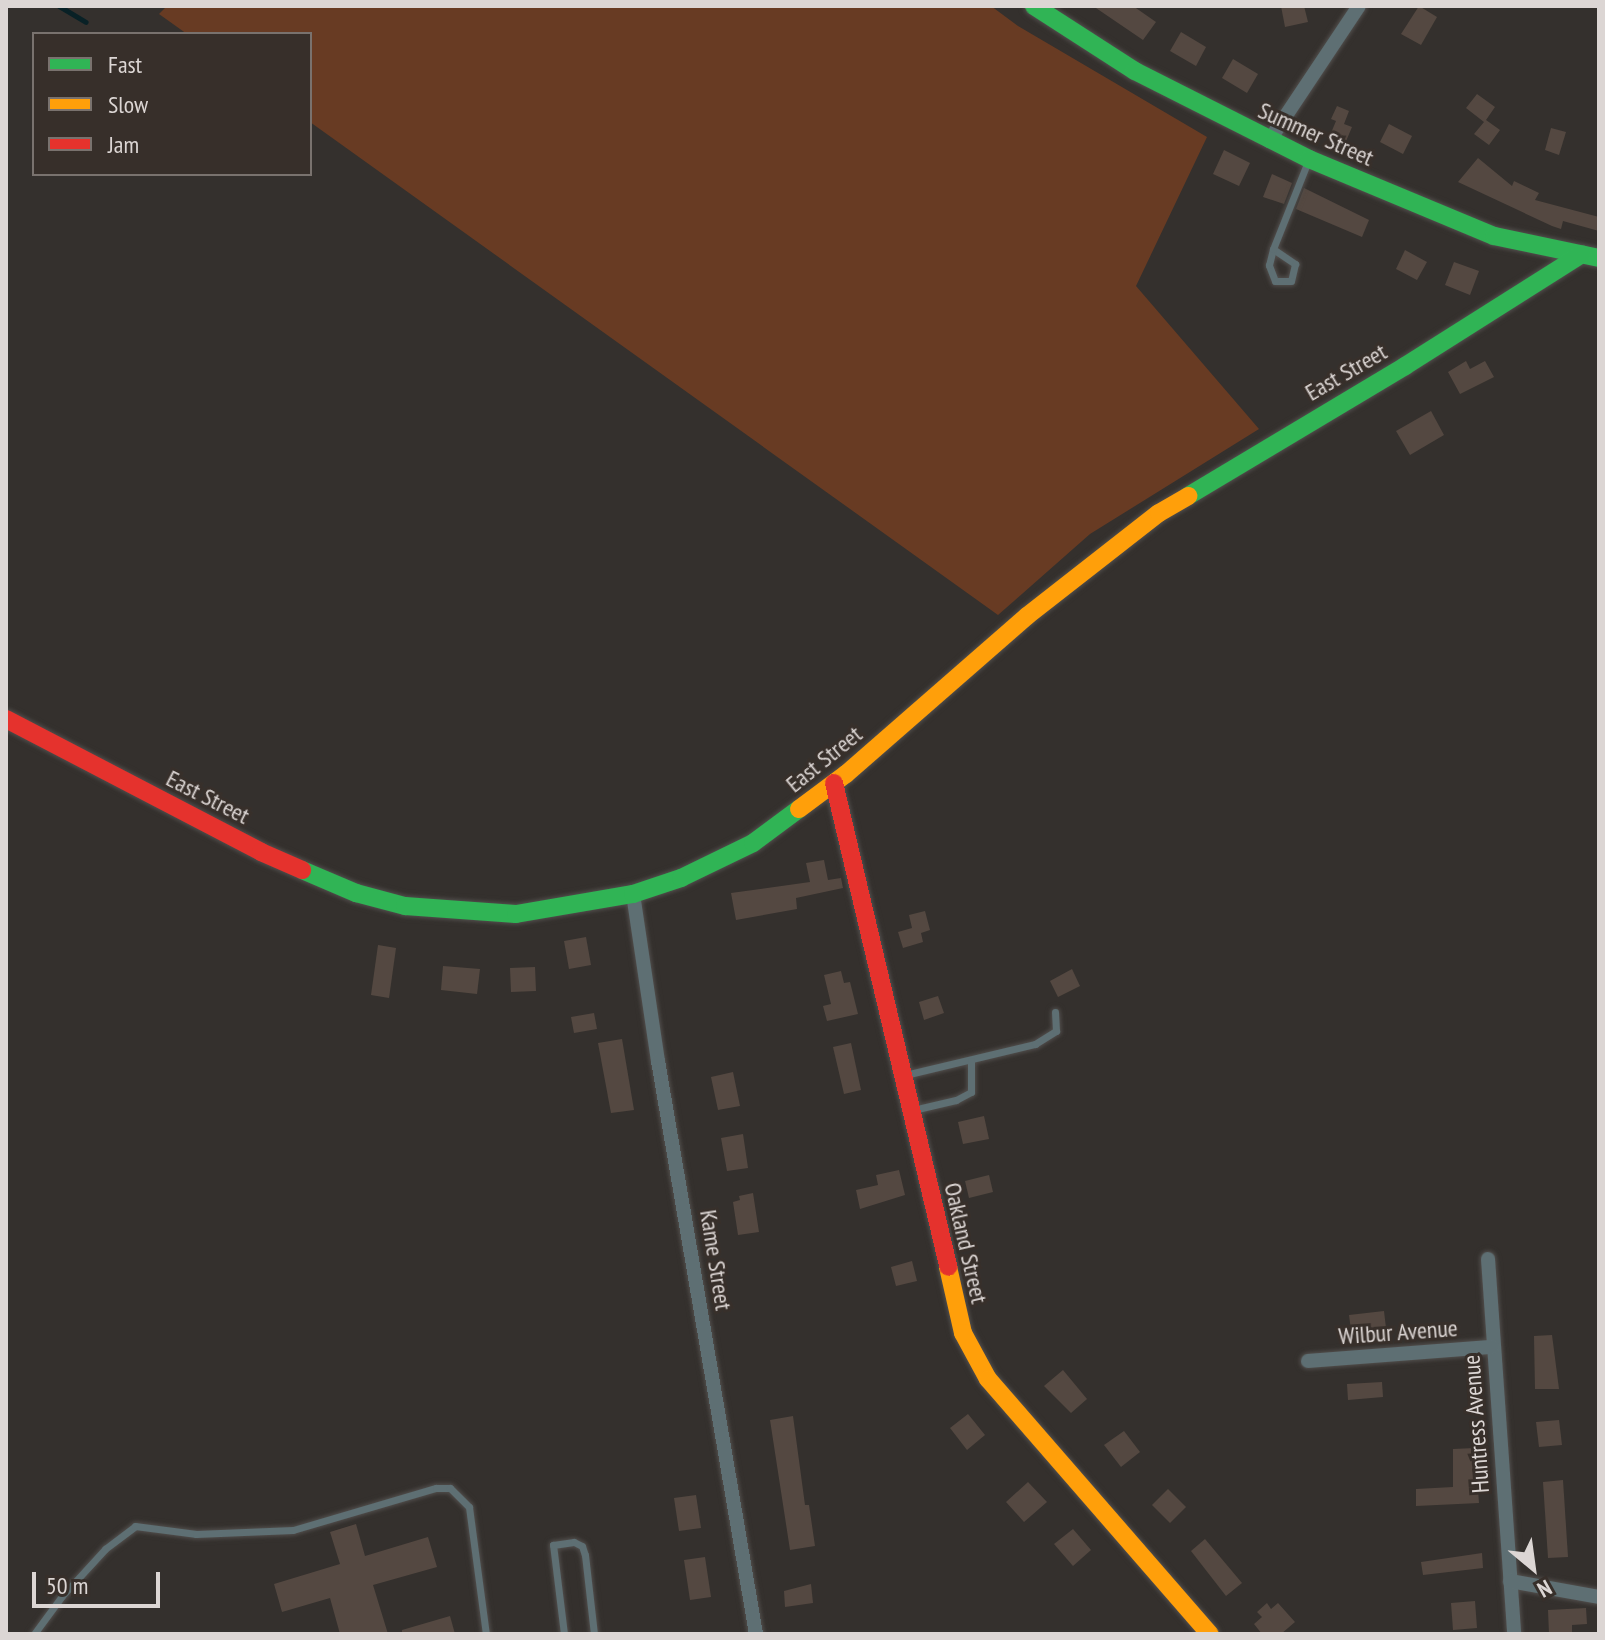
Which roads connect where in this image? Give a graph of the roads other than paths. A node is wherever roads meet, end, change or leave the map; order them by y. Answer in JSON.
{"nodes":[{"id":1,"x":1034,"y":6,"type":"edge"},
{"id":2,"x":1359,"y":6,"type":"edge"},
{"id":3,"x":1269,"y":141,"type":"junction"},
{"id":4,"x":1309,"y":159,"type":"junction"},
{"id":5,"x":1273,"y":249,"type":"junction"},
{"id":6,"x":1590,"y":256,"type":"edge"},
{"id":7,"x":6,"y":719,"type":"edge"},
{"id":8,"x":834,"y":783,"type":"junction"},
{"id":9,"x":633,"y":894,"type":"junction"},
{"id":10,"x":1055,"y":1012,"type":"dead end"},
{"id":11,"x":971,"y":1061,"type":"junction"},
{"id":12,"x":903,"y":1076,"type":"junction"},
{"id":13,"x":911,"y":1111,"type":"junction"},
{"id":14,"x":1488,"y":1259,"type":"dead end"},
{"id":15,"x":1492,"y":1347,"type":"junction"},
{"id":16,"x":1308,"y":1361,"type":"dead end"},
{"id":17,"x":1510,"y":1581,"type":"junction"},
{"id":18,"x":1599,"y":1597,"type":"edge"},
{"id":19,"x":34,"y":1634,"type":"edge"},
{"id":20,"x":486,"y":1634,"type":"edge"},
{"id":21,"x":564,"y":1634,"type":"edge"},
{"id":22,"x":594,"y":1634,"type":"edge"},
{"id":23,"x":756,"y":1634,"type":"edge"},
{"id":24,"x":1210,"y":1634,"type":"edge"},
{"id":25,"x":1514,"y":1634,"type":"edge"}],
"edges":[{"from":1,"to":3,"type":"street","name":"Summer Street"},
{"from":2,"to":3,"type":"street"},
{"from":3,"to":4,"type":"street","name":"Summer Street"},
{"from":4,"to":5,"type":"lane"},
{"from":4,"to":6,"type":"street","name":"Summer Street"},
{"from":5,"to":5,"type":"lane"},
{"from":6,"to":8,"type":"street","name":"East Street"},
{"from":7,"to":9,"type":"street","name":"East Street"},
{"from":8,"to":9,"type":"street","name":"East Street"},
{"from":8,"to":12,"type":"street","name":"Oakland Street"},
{"from":9,"to":23,"type":"street","name":"Kame Street"},
{"from":10,"to":11,"type":"lane"},
{"from":11,"to":12,"type":"lane"},
{"from":11,"to":13,"type":"lane"},
{"from":12,"to":13,"type":"street","name":"Oakland Street"},
{"from":13,"to":24,"type":"street","name":"Oakland Street"},
{"from":14,"to":15,"type":"street","name":"Huntress Avenue"},
{"from":15,"to":16,"type":"street","name":"Wilbur Avenue"},
{"from":15,"to":17,"type":"street","name":"Huntress Avenue"},
{"from":17,"to":18,"type":"street"},
{"from":17,"to":25,"type":"street","name":"Huntress Avenue"},
{"from":19,"to":20,"type":"lane"},
{"from":21,"to":22,"type":"lane"}]}
